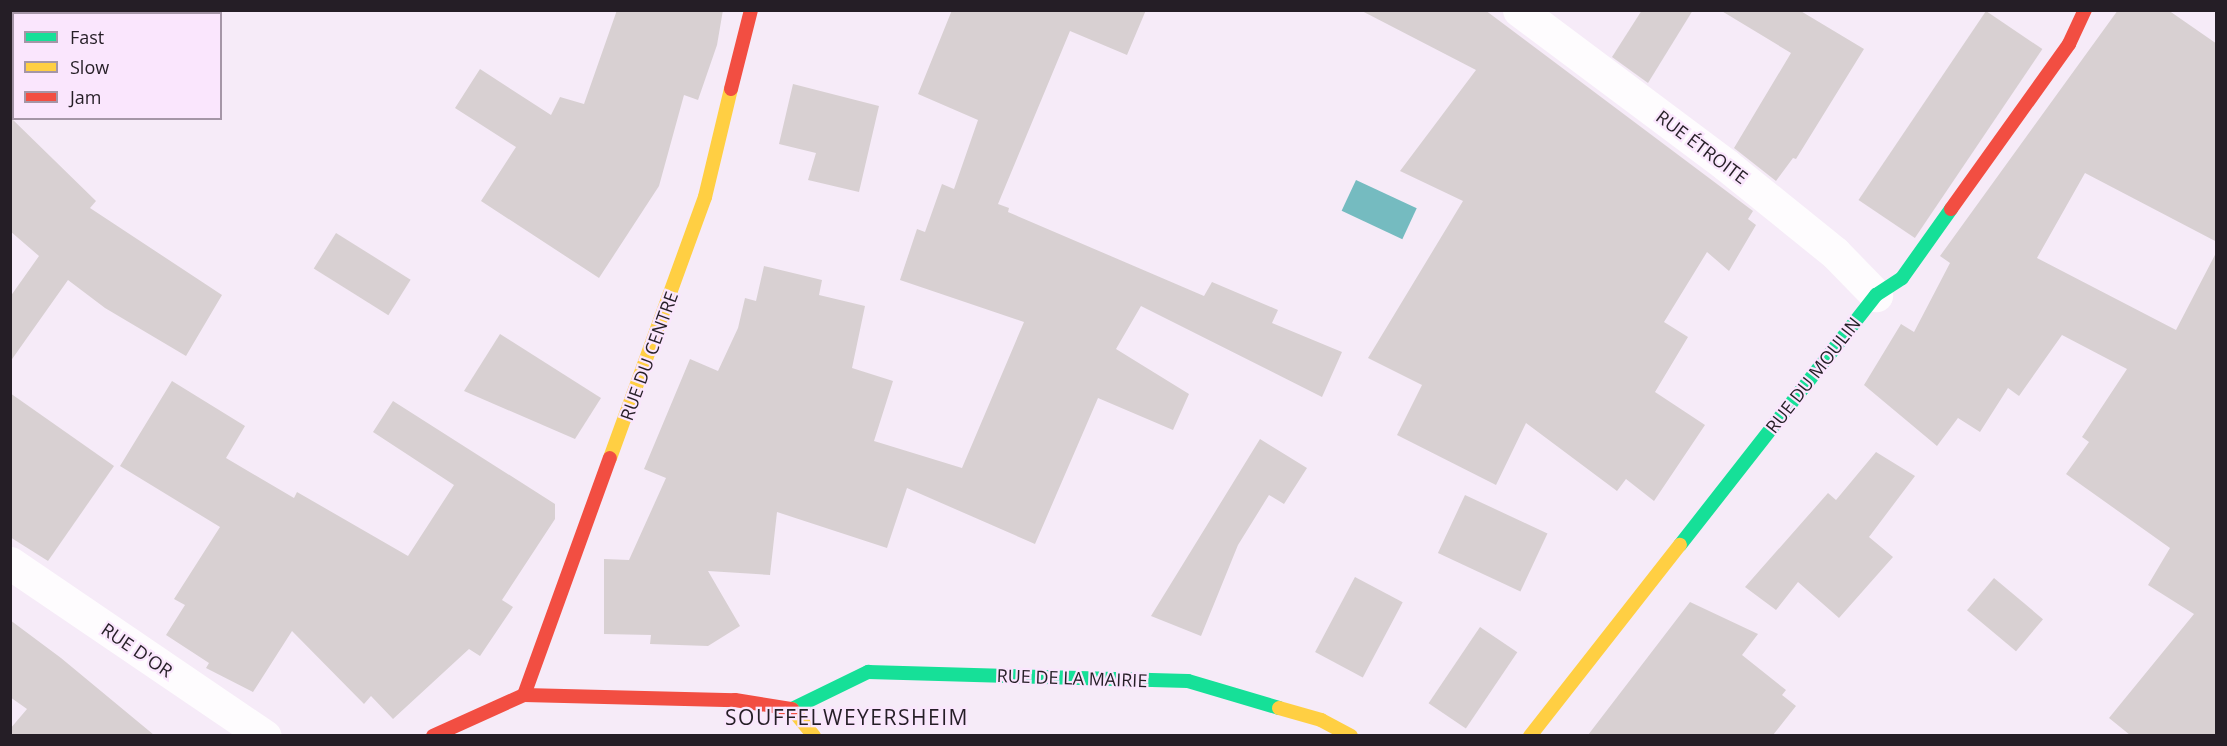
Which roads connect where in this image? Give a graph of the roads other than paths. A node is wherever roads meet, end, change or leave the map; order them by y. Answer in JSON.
{"nodes":[{"id":1,"x":751,"y":10,"type":"edge"},
{"id":2,"x":1519,"y":10,"type":"edge"},
{"id":3,"x":2085,"y":10,"type":"edge"},
{"id":4,"x":1876,"y":295,"type":"junction"},
{"id":5,"x":10,"y":562,"type":"edge"},
{"id":6,"x":524,"y":695,"type":"junction"},
{"id":7,"x":792,"y":708,"type":"junction"},
{"id":8,"x":265,"y":735,"type":"edge"},
{"id":9,"x":432,"y":735,"type":"edge"},
{"id":10,"x":814,"y":735,"type":"edge"},
{"id":11,"x":1351,"y":735,"type":"edge"},
{"id":12,"x":1530,"y":735,"type":"edge"}],
"edges":[{"from":1,"to":6,"type":"street","name":"RUE DU CENTRE"},
{"from":2,"to":4,"type":"street","name":"RUE ÉTROITE"},
{"from":3,"to":4,"type":"street","name":"RUE DU MOULIN"},
{"from":4,"to":12,"type":"street","name":"RUE DU MOULIN"},
{"from":5,"to":8,"type":"street","name":"RUE D'OR"},
{"from":6,"to":7,"type":"street"},
{"from":6,"to":9,"type":"street"},
{"from":7,"to":10,"type":"street"},
{"from":7,"to":11,"type":"street","name":"RUE DE LA MAIRIE"}]}
